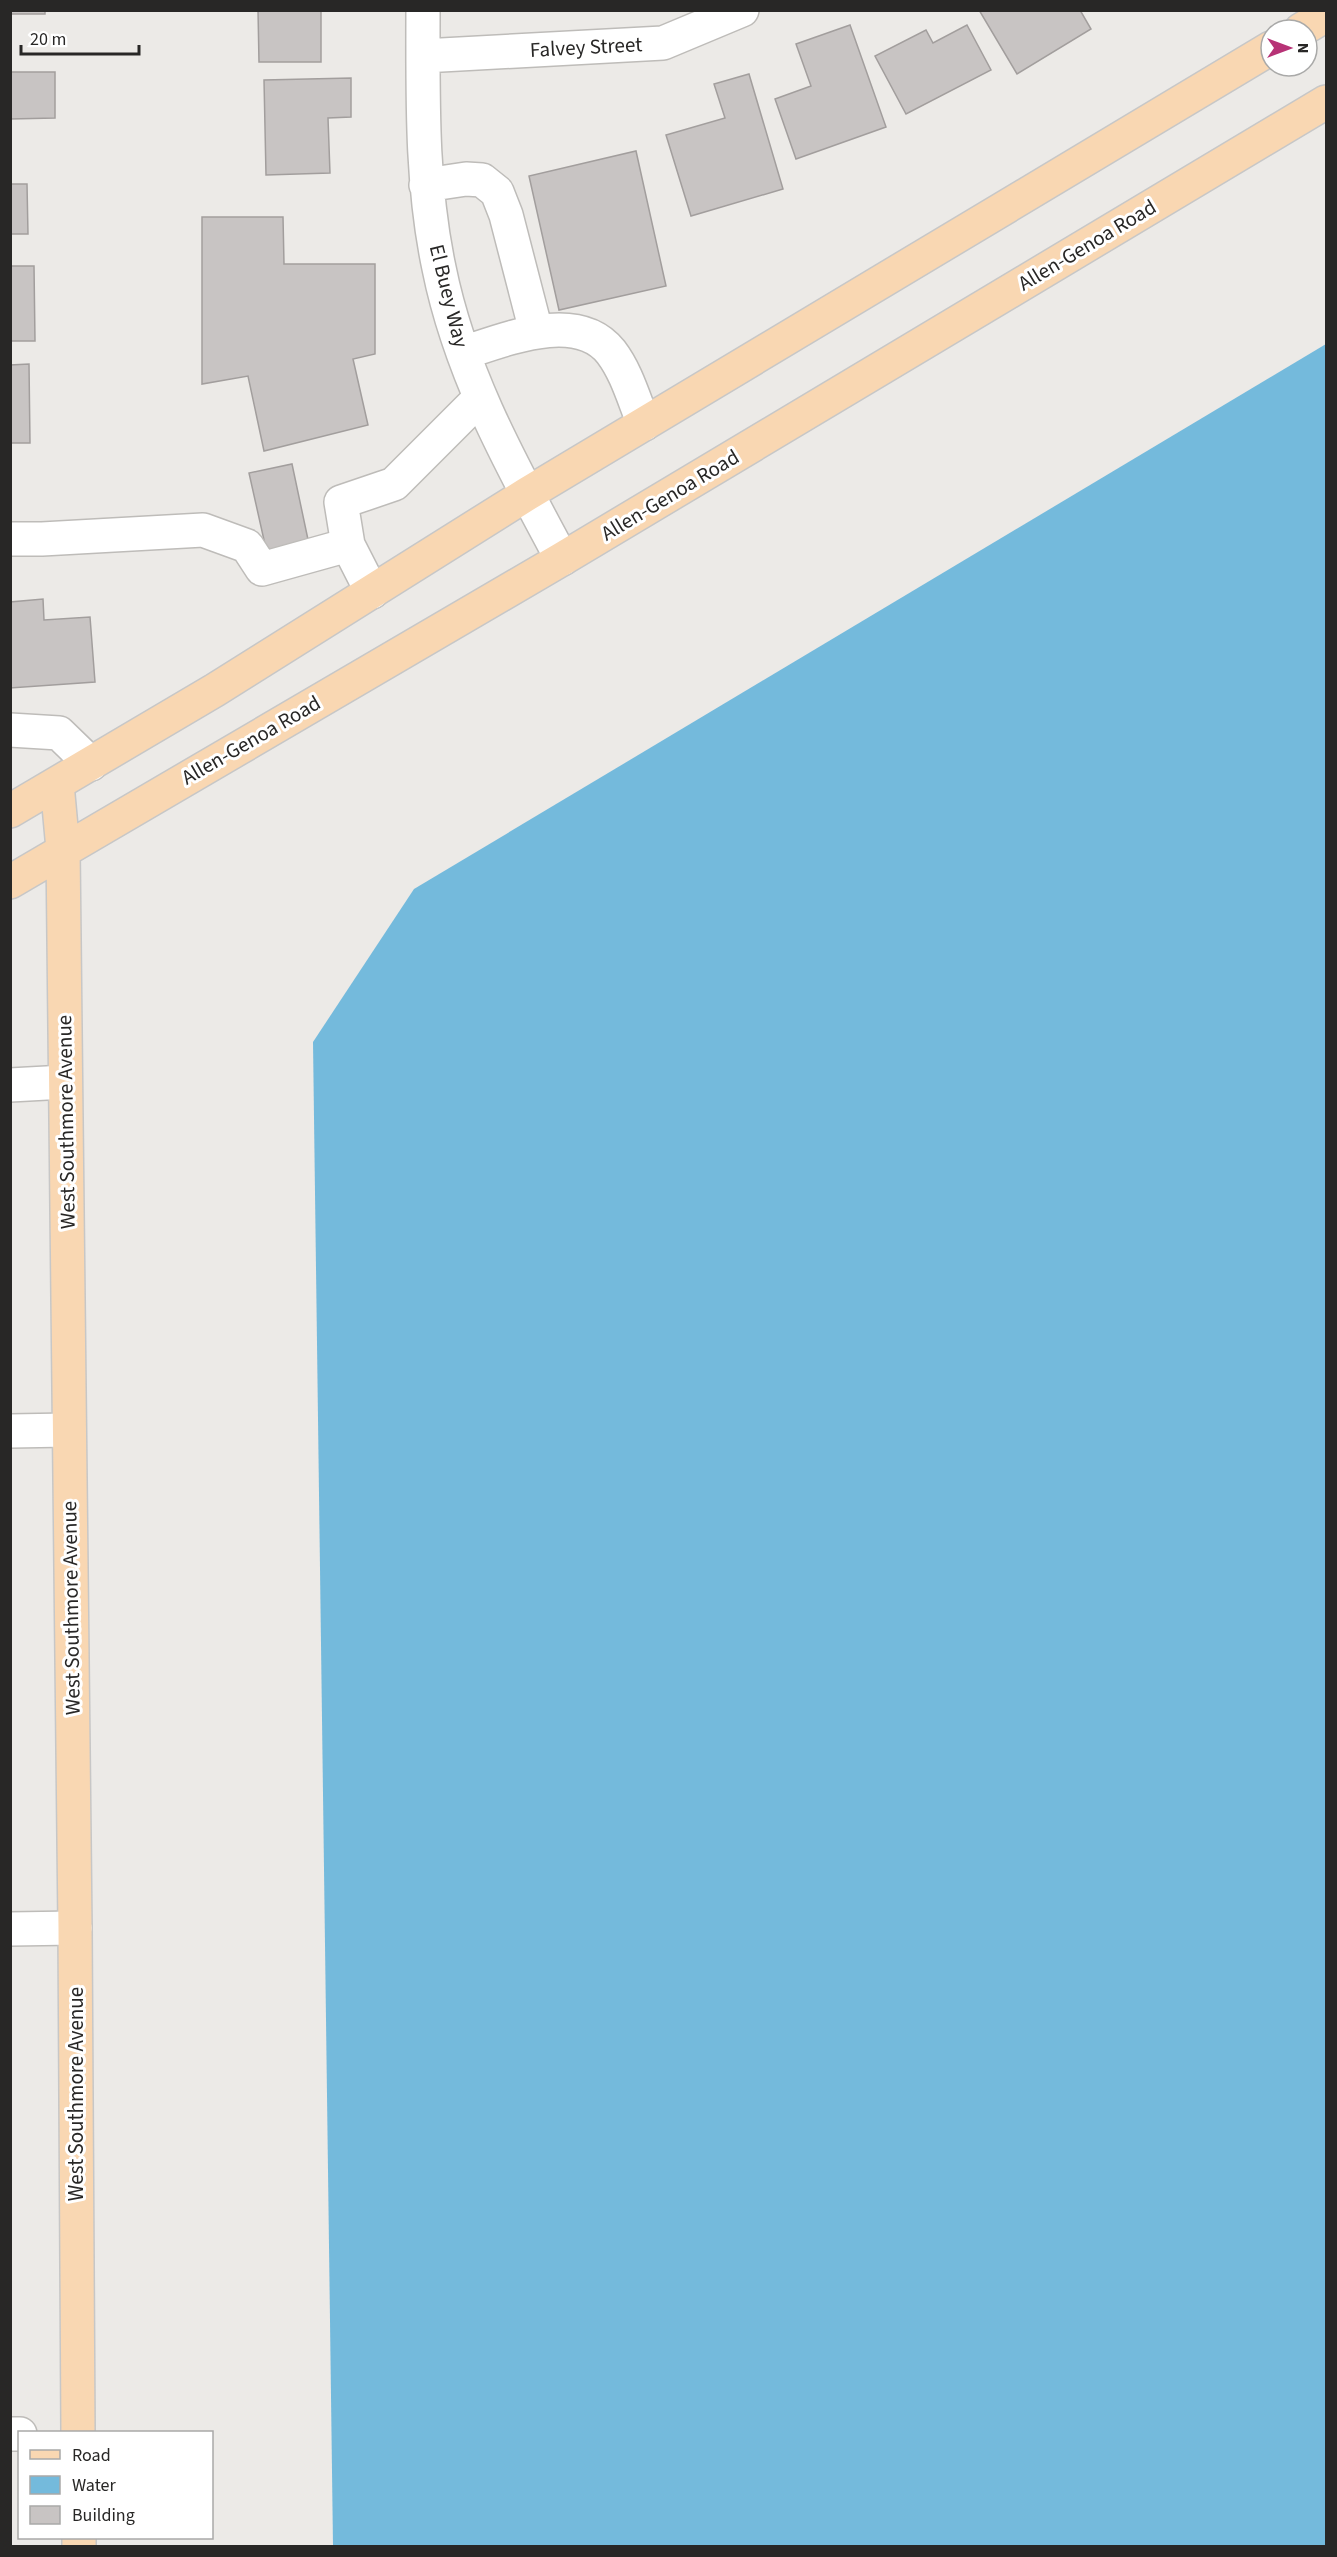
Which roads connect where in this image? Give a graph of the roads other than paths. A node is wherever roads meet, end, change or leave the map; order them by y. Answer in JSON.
{"nodes":[{"id":1,"x":423,"y":10,"type":"edge"},
{"id":2,"x":742,"y":10,"type":"edge"},
{"id":3,"x":1259,"y":55,"type":"edge"},
{"id":4,"x":423,"y":56,"type":"junction"},
{"id":5,"x":1326,"y":102,"type":"edge"},
{"id":6,"x":426,"y":185,"type":"junction"},
{"id":7,"x":536,"y":331,"type":"junction"},
{"id":8,"x":463,"y":353,"type":"junction"},
{"id":9,"x":480,"y":398,"type":"junction"},
{"id":10,"x":644,"y":424,"type":"junction"},
{"id":11,"x":527,"y":494,"type":"junction"},
{"id":12,"x":10,"y":539,"type":"edge"},
{"id":13,"x":348,"y":545,"type":"junction"},
{"id":14,"x":562,"y":559,"type":"junction"},
{"id":15,"x":372,"y":592,"type":"junction"},
{"id":16,"x":10,"y":730,"type":"edge"},
{"id":17,"x":91,"y":764,"type":"junction"},
{"id":18,"x":57,"y":784,"type":"junction"},
{"id":19,"x":10,"y":811,"type":"edge"},
{"id":20,"x":63,"y":849,"type":"junction"},
{"id":21,"x":10,"y":882,"type":"edge"},
{"id":22,"x":65,"y":1082,"type":"junction"},
{"id":23,"x":10,"y":1085,"type":"edge"},
{"id":24,"x":69,"y":1430,"type":"junction"},
{"id":25,"x":10,"y":1431,"type":"edge"},
{"id":26,"x":75,"y":1928,"type":"junction"},
{"id":27,"x":10,"y":1929,"type":"edge"},
{"id":28,"x":78,"y":2431,"type":"edge"}],
"edges":[{"from":1,"to":4,"type":"street","name":"El Buey Way"},
{"from":2,"to":4,"type":"street","name":"Falvey Street"},
{"from":3,"to":10,"type":"main road"},
{"from":4,"to":6,"type":"street","name":"El Buey Way"},
{"from":5,"to":14,"type":"main road","name":"Allen-Genoa Road"},
{"from":6,"to":7,"type":"street"},
{"from":6,"to":8,"type":"street","name":"El Buey Way"},
{"from":7,"to":8,"type":"street"},
{"from":7,"to":10,"type":"street"},
{"from":8,"to":9,"type":"street","name":"El Buey Way"},
{"from":9,"to":11,"type":"street","name":"El Buey Way"},
{"from":9,"to":13,"type":"street"},
{"from":10,"to":11,"type":"main road"},
{"from":11,"to":14,"type":"street","name":"El Buey Way"},
{"from":11,"to":15,"type":"main road"},
{"from":12,"to":13,"type":"street"},
{"from":13,"to":15,"type":"street"},
{"from":14,"to":20,"type":"main road","name":"Allen-Genoa Road"},
{"from":15,"to":17,"type":"main road"},
{"from":16,"to":17,"type":"street"},
{"from":17,"to":18,"type":"main road"},
{"from":18,"to":19,"type":"main road"},
{"from":18,"to":20,"type":"main road","name":"West Southmore Avenue"},
{"from":20,"to":21,"type":"main road","name":"Allen-Genoa Road"},
{"from":20,"to":22,"type":"main road","name":"West Southmore Avenue"},
{"from":22,"to":23,"type":"street"},
{"from":22,"to":24,"type":"main road","name":"West Southmore Avenue"},
{"from":24,"to":25,"type":"street"},
{"from":24,"to":26,"type":"main road","name":"West Southmore Avenue"},
{"from":26,"to":27,"type":"street"},
{"from":26,"to":28,"type":"main road","name":"West Southmore Avenue"}]}
